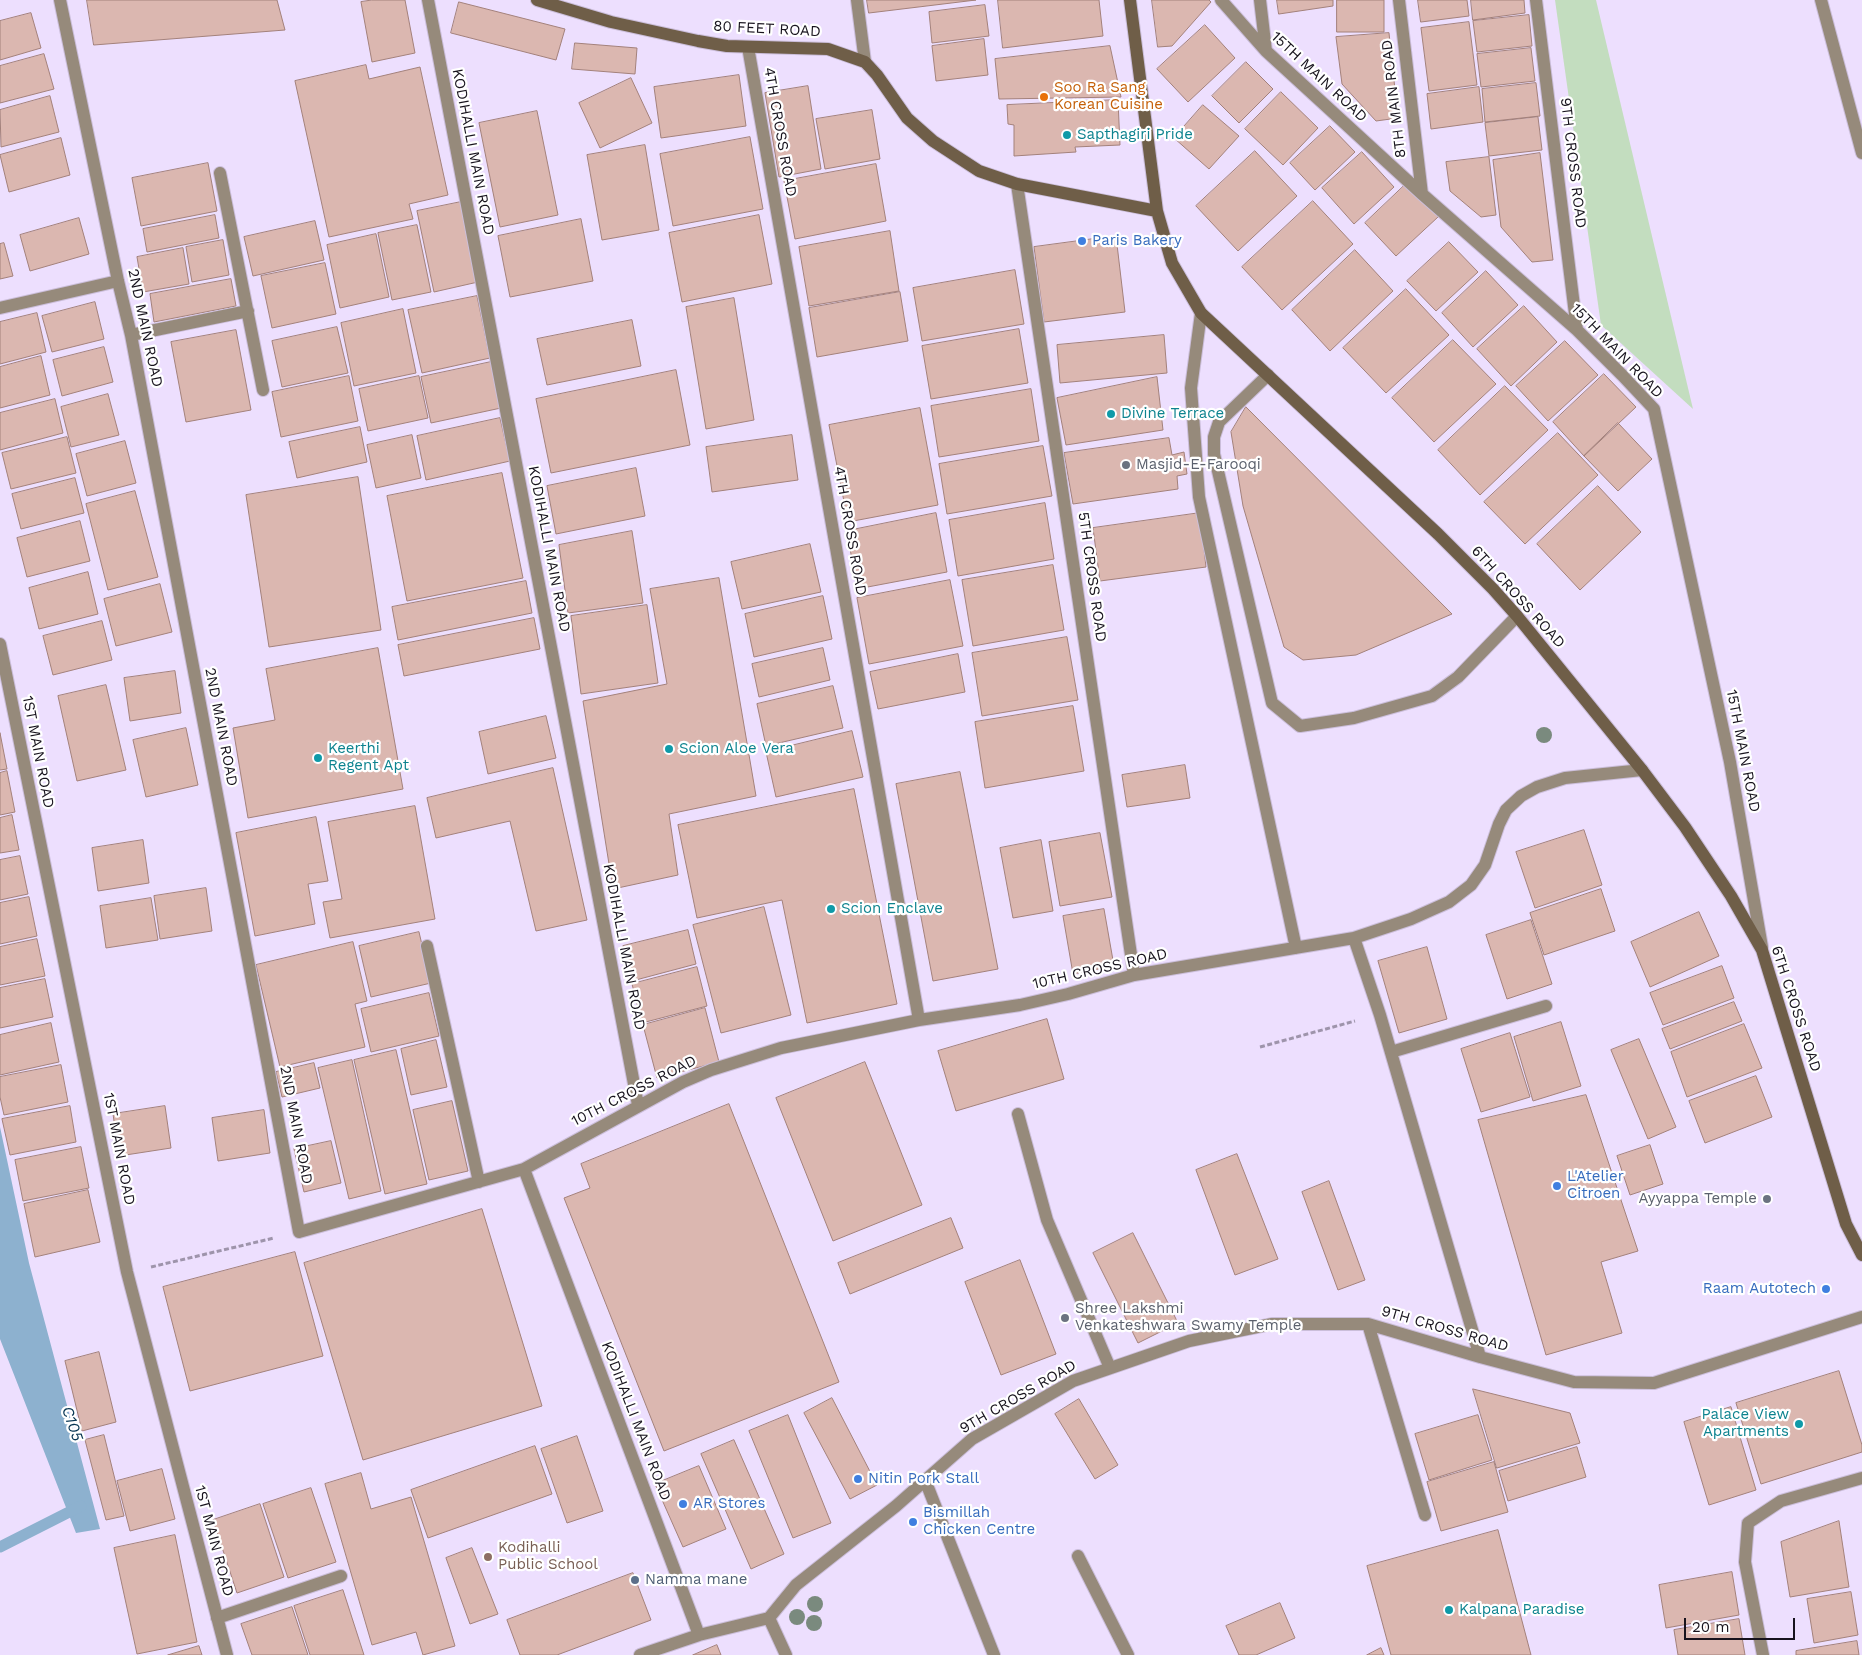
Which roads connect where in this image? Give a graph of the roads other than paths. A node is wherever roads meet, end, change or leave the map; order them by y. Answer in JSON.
{"nodes":[{"id":1,"x":60,"y":0,"type":"edge"},
{"id":2,"x":428,"y":0,"type":"edge"},
{"id":3,"x":537,"y":0,"type":"edge"},
{"id":4,"x":857,"y":0,"type":"edge"},
{"id":5,"x":1130,"y":0,"type":"edge"},
{"id":6,"x":1221,"y":0,"type":"edge"},
{"id":7,"x":1260,"y":0,"type":"edge"},
{"id":8,"x":1399,"y":0,"type":"edge"},
{"id":9,"x":1536,"y":0,"type":"edge"},
{"id":10,"x":1821,"y":0,"type":"edge"},
{"id":11,"x":748,"y":47,"type":"junction"},
{"id":12,"x":1266,"y":51,"type":"junction"},
{"id":13,"x":865,"y":62,"type":"junction"},
{"id":14,"x":1862,"y":153,"type":"edge"},
{"id":15,"x":220,"y":173,"type":"dead end"},
{"id":16,"x":1017,"y":184,"type":"junction"},
{"id":17,"x":1422,"y":194,"type":"junction"},
{"id":18,"x":1157,"y":211,"type":"junction"},
{"id":19,"x":118,"y":281,"type":"junction"},
{"id":20,"x":0,"y":308,"type":"edge"},
{"id":21,"x":248,"y":311,"type":"junction"},
{"id":22,"x":1201,"y":313,"type":"junction"},
{"id":23,"x":1577,"y":330,"type":"junction"},
{"id":24,"x":131,"y":335,"type":"junction"},
{"id":25,"x":1268,"y":375,"type":"junction"},
{"id":26,"x":263,"y":390,"type":"dead end"},
{"id":27,"x":1517,"y":616,"type":"junction"},
{"id":28,"x":0,"y":644,"type":"edge"},
{"id":29,"x":1642,"y":770,"type":"junction"},
{"id":30,"x":1354,"y":938,"type":"junction"},
{"id":31,"x":427,"y":946,"type":"dead end"},
{"id":32,"x":1296,"y":948,"type":"junction"},
{"id":33,"x":1762,"y":950,"type":"junction"},
{"id":34,"x":1134,"y":975,"type":"junction"},
{"id":35,"x":1546,"y":1006,"type":"dead end"},
{"id":36,"x":919,"y":1020,"type":"junction"},
{"id":37,"x":1391,"y":1052,"type":"junction"},
{"id":38,"x":638,"y":1105,"type":"junction"},
{"id":39,"x":1018,"y":1114,"type":"dead end"},
{"id":40,"x":524,"y":1169,"type":"junction"},
{"id":41,"x":479,"y":1182,"type":"junction"},
{"id":42,"x":1862,"y":1255,"type":"edge"},
{"id":43,"x":1862,"y":1317,"type":"edge"},
{"id":44,"x":1368,"y":1324,"type":"junction"},
{"id":45,"x":1480,"y":1358,"type":"junction"},
{"id":46,"x":1110,"y":1368,"type":"junction"},
{"id":47,"x":1862,"y":1478,"type":"edge"},
{"id":48,"x":925,"y":1480,"type":"junction"},
{"id":49,"x":1425,"y":1515,"type":"dead end"},
{"id":50,"x":1078,"y":1556,"type":"dead end"},
{"id":51,"x":341,"y":1576,"type":"dead end"},
{"id":52,"x":217,"y":1618,"type":"junction"},
{"id":53,"x":769,"y":1618,"type":"junction"},
{"id":54,"x":699,"y":1635,"type":"junction"},
{"id":55,"x":227,"y":1655,"type":"edge"},
{"id":56,"x":640,"y":1655,"type":"edge"},
{"id":57,"x":786,"y":1655,"type":"edge"},
{"id":58,"x":994,"y":1655,"type":"edge"},
{"id":59,"x":1128,"y":1655,"type":"edge"},
{"id":60,"x":1764,"y":1655,"type":"edge"}],
"edges":[{"from":1,"to":19,"type":"street","name":"2ND MAIN ROAD"},
{"from":2,"to":38,"type":"street","name":"KODIHALLI MAIN ROAD"},
{"from":3,"to":11,"type":"street","name":"80 FEET ROAD"},
{"from":4,"to":13,"type":"street"},
{"from":5,"to":18,"type":"street","name":"6TH CROSS ROAD"},
{"from":6,"to":12,"type":"street","name":"15TH MAIN ROAD"},
{"from":7,"to":12,"type":"street"},
{"from":8,"to":17,"type":"street","name":"8TH MAIN ROAD"},
{"from":9,"to":23,"type":"street","name":"9TH CROSS ROAD"},
{"from":10,"to":14,"type":"street"},
{"from":11,"to":13,"type":"street","name":"80 FEET ROAD"},
{"from":11,"to":36,"type":"street","name":"4TH CROSS ROAD"},
{"from":12,"to":17,"type":"street","name":"15TH MAIN ROAD"},
{"from":13,"to":16,"type":"street"},
{"from":15,"to":21,"type":"street"},
{"from":16,"to":18,"type":"street"},
{"from":16,"to":34,"type":"street","name":"5TH CROSS ROAD"},
{"from":17,"to":23,"type":"street","name":"15TH MAIN ROAD"},
{"from":18,"to":22,"type":"street","name":"6TH CROSS ROAD"},
{"from":19,"to":20,"type":"street"},
{"from":19,"to":24,"type":"street","name":"2ND MAIN ROAD"},
{"from":21,"to":24,"type":"street"},
{"from":21,"to":26,"type":"street"},
{"from":22,"to":25,"type":"street","name":"6TH CROSS ROAD"},
{"from":22,"to":32,"type":"street"},
{"from":23,"to":33,"type":"street","name":"15TH MAIN ROAD"},
{"from":24,"to":41,"type":"street","name":"2ND MAIN ROAD"},
{"from":25,"to":27,"type":"street","name":"6TH CROSS ROAD"},
{"from":25,"to":27,"type":"street"},
{"from":27,"to":29,"type":"street","name":"6TH CROSS ROAD"},
{"from":28,"to":52,"type":"street","name":"1ST MAIN ROAD"},
{"from":29,"to":30,"type":"street","name":"10TH CROSS ROAD"},
{"from":29,"to":33,"type":"street","name":"6TH CROSS ROAD"},
{"from":30,"to":32,"type":"street","name":"10TH CROSS ROAD"},
{"from":30,"to":37,"type":"street"},
{"from":31,"to":41,"type":"street"},
{"from":32,"to":34,"type":"street","name":"10TH CROSS ROAD"},
{"from":33,"to":42,"type":"street","name":"6TH CROSS ROAD"},
{"from":34,"to":36,"type":"street","name":"10TH CROSS ROAD"},
{"from":35,"to":37,"type":"street"},
{"from":36,"to":38,"type":"street","name":"10TH CROSS ROAD"},
{"from":37,"to":45,"type":"street"},
{"from":38,"to":40,"type":"street","name":"10TH CROSS ROAD"},
{"from":39,"to":46,"type":"street"},
{"from":40,"to":41,"type":"street"},
{"from":40,"to":54,"type":"street","name":"KODIHALLI MAIN ROAD"},
{"from":43,"to":45,"type":"street","name":"9TH CROSS ROAD"},
{"from":44,"to":45,"type":"street","name":"9TH CROSS ROAD"},
{"from":44,"to":46,"type":"street","name":"9TH CROSS ROAD"},
{"from":44,"to":49,"type":"street"},
{"from":46,"to":48,"type":"street","name":"9TH CROSS ROAD"},
{"from":47,"to":60,"type":"street"},
{"from":48,"to":53,"type":"street","name":"9TH CROSS ROAD"},
{"from":48,"to":58,"type":"street"},
{"from":50,"to":59,"type":"street"},
{"from":51,"to":52,"type":"street"},
{"from":52,"to":55,"type":"street","name":"1ST MAIN ROAD"},
{"from":53,"to":54,"type":"street"},
{"from":53,"to":57,"type":"street"},
{"from":54,"to":56,"type":"street"}]}
